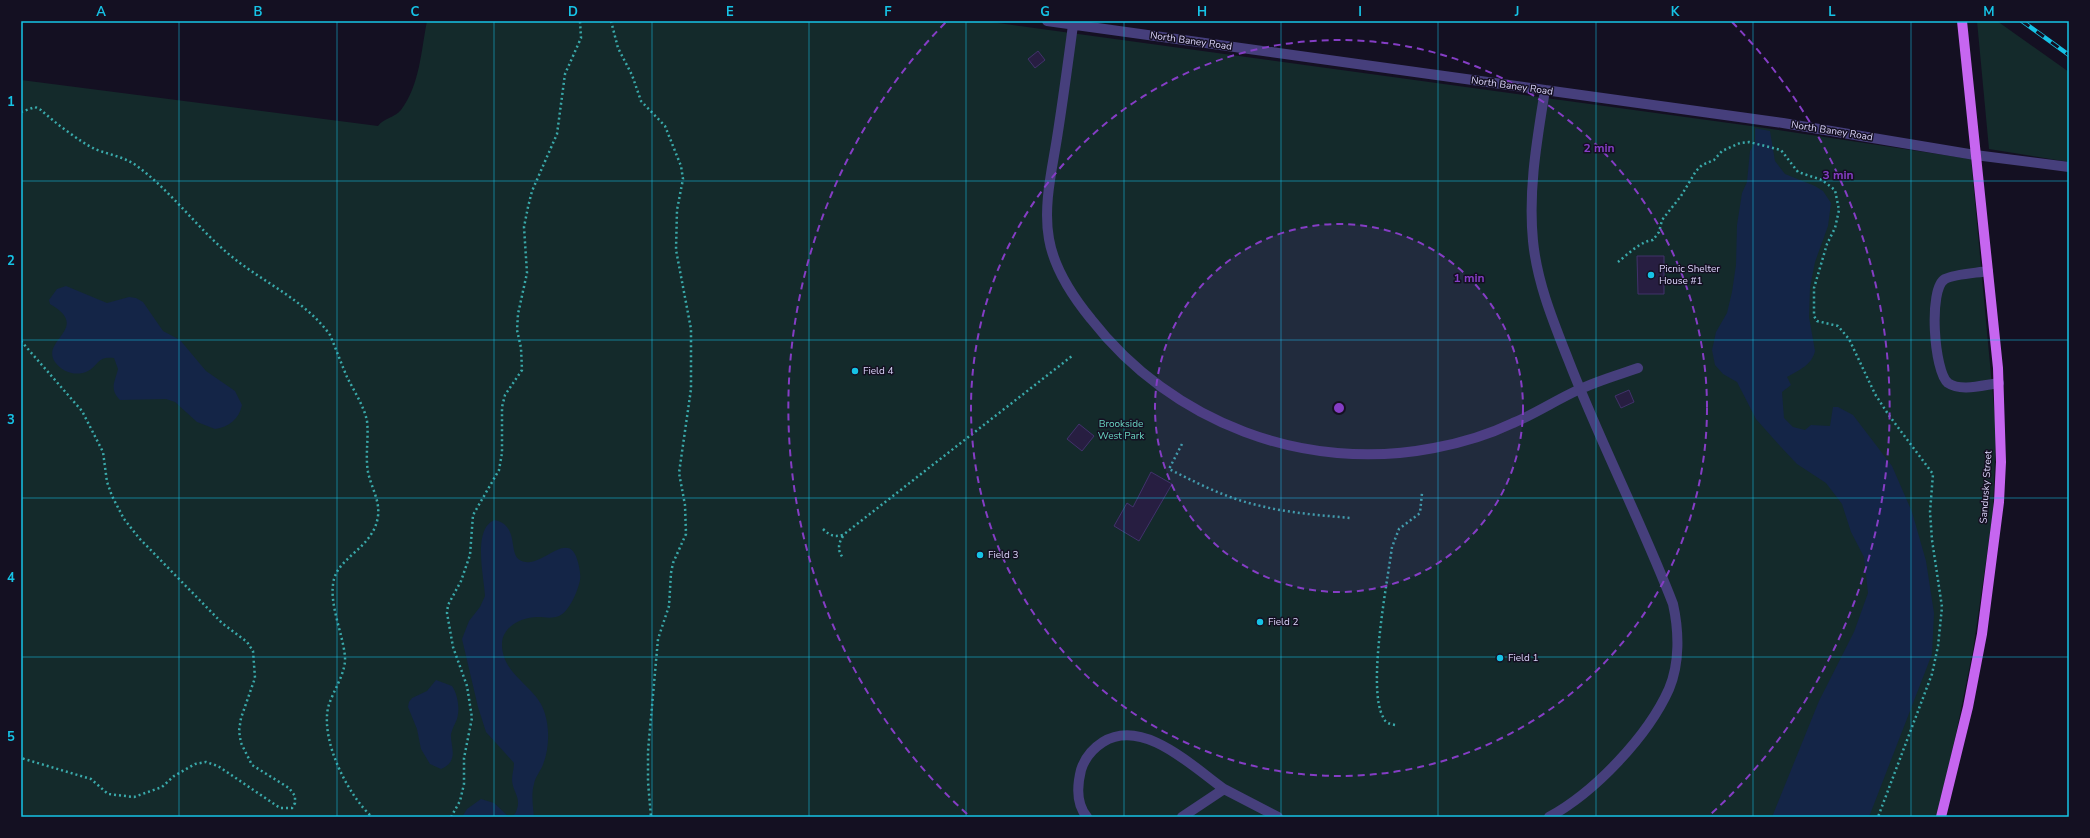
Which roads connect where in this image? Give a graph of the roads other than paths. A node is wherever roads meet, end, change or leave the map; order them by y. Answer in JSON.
{"nodes":[{"id":1,"x":1047,"y":21,"type":"edge"},
{"id":2,"x":1962,"y":21,"type":"edge"},
{"id":3,"x":1073,"y":25,"type":"junction"},
{"id":4,"x":1545,"y":90,"type":"junction"},
{"id":5,"x":1975,"y":155,"type":"junction"},
{"id":6,"x":2069,"y":167,"type":"edge"},
{"id":7,"x":1988,"y":271,"type":"junction"},
{"id":8,"x":1638,"y":368,"type":"dead end"},
{"id":9,"x":1998,"y":383,"type":"junction"},
{"id":10,"x":1580,"y":389,"type":"junction"},
{"id":11,"x":1224,"y":789,"type":"junction"},
{"id":12,"x":1087,"y":817,"type":"edge"},
{"id":13,"x":1182,"y":817,"type":"edge"},
{"id":14,"x":1278,"y":817,"type":"edge"},
{"id":15,"x":1550,"y":817,"type":"edge"},
{"id":16,"x":1941,"y":817,"type":"edge"}],
"edges":[{"from":1,"to":3,"type":"street","name":"North Baney Road"},
{"from":2,"to":5,"type":"main road","name":"Sandusky Street"},
{"from":3,"to":4,"type":"street","name":"North Baney Road"},
{"from":3,"to":10,"type":"street"},
{"from":4,"to":5,"type":"street","name":"North Baney Road"},
{"from":4,"to":10,"type":"street"},
{"from":5,"to":6,"type":"street","name":"North Baney Road"},
{"from":5,"to":7,"type":"main road","name":"Sandusky Street"},
{"from":7,"to":9,"type":"main road","name":"Sandusky Street"},
{"from":7,"to":9,"type":"street"},
{"from":8,"to":10,"type":"street"},
{"from":9,"to":16,"type":"main road","name":"Sandusky Street"},
{"from":10,"to":15,"type":"street"},
{"from":11,"to":12,"type":"street"},
{"from":11,"to":13,"type":"street"},
{"from":11,"to":14,"type":"street"}]}
